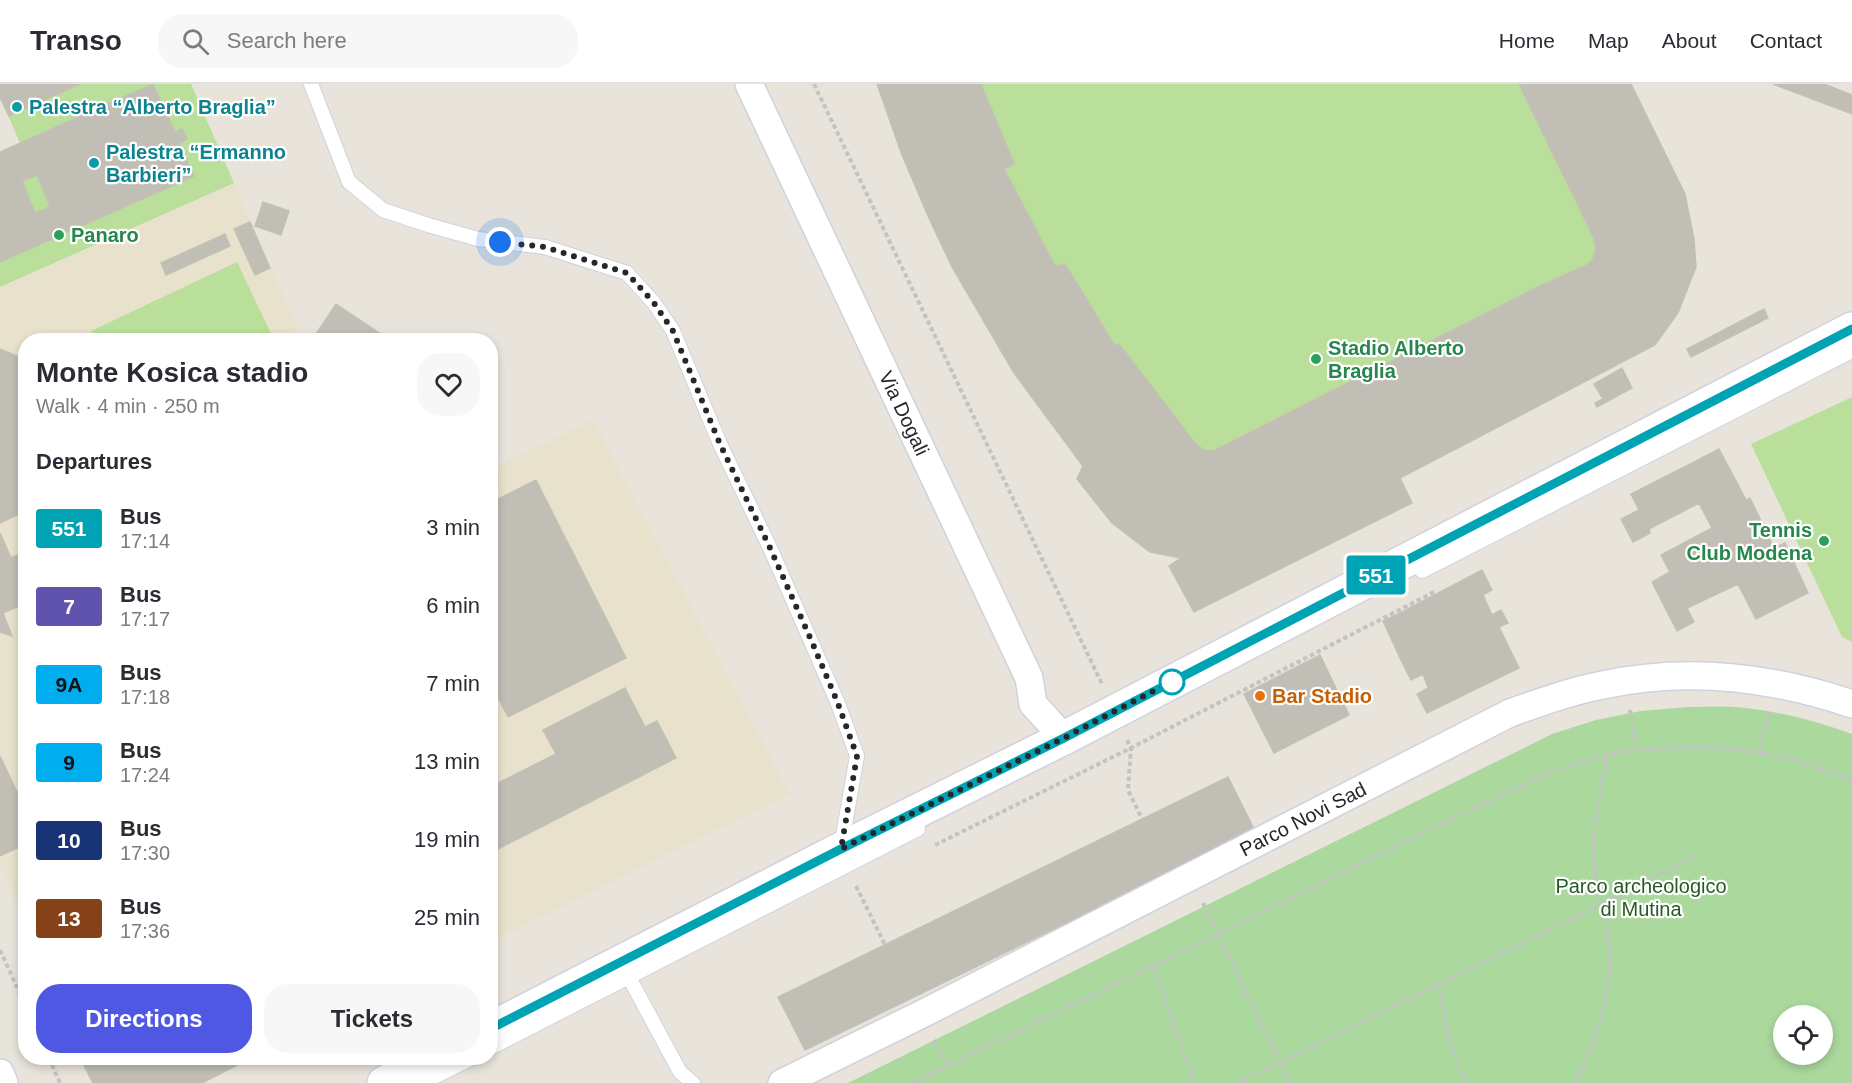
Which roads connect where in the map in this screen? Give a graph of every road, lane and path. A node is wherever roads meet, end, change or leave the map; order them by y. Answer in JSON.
{"nodes":[{"id":1,"x":311,"y":84,"type":"edge"},
{"id":2,"x":749,"y":84,"type":"edge"},
{"id":3,"x":814,"y":84,"type":"edge"},
{"id":4,"x":1852,"y":329,"type":"edge"},
{"id":5,"x":1852,"y":351,"type":"edge"},
{"id":6,"x":1407,"y":578,"type":"dead end"},
{"id":7,"x":1436,"y":592,"type":"dead end"},
{"id":8,"x":1626,"y":681,"type":"junction"},
{"id":9,"x":1776,"y":683,"type":"junction"},
{"id":10,"x":1852,"y":704,"type":"edge"},
{"id":11,"x":1214,"y":705,"type":"dead end"},
{"id":12,"x":1115,"y":711,"type":"junction"},
{"id":13,"x":1064,"y":738,"type":"junction"},
{"id":14,"x":1636,"y":751,"type":"junction"},
{"id":15,"x":1759,"y":753,"type":"junction"},
{"id":16,"x":1607,"y":755,"type":"junction"},
{"id":17,"x":1852,"y":781,"type":"edge"},
{"id":18,"x":1142,"y":819,"type":"dead end"},
{"id":19,"x":932,"y":822,"type":"dead end"},
{"id":20,"x":841,"y":849,"type":"junction"},
{"id":21,"x":1695,"y":856,"type":"dead end"},
{"id":22,"x":1190,"y":877,"type":"junction"},
{"id":23,"x":855,"y":884,"type":"dead end"},
{"id":24,"x":1601,"y":905,"type":"junction"},
{"id":25,"x":1217,"y":934,"type":"junction"},
{"id":26,"x":885,"y":945,"type":"dead end"},
{"id":27,"x":0,"y":950,"type":"edge"},
{"id":28,"x":1152,"y":965,"type":"junction"},
{"id":29,"x":624,"y":970,"type":"junction"},
{"id":30,"x":1439,"y":984,"type":"junction"},
{"id":31,"x":18,"y":989,"type":"edge"},
{"id":32,"x":498,"y":1025,"type":"edge"},
{"id":33,"x":498,"y":1043,"type":"edge"},
{"id":34,"x":1280,"y":1062,"type":"junction"},
{"id":35,"x":51,"y":1065,"type":"edge"},
{"id":36,"x":424,"y":1065,"type":"edge"},
{"id":37,"x":451,"y":1065,"type":"edge"},
{"id":38,"x":0,"y":1073,"type":"edge"},
{"id":39,"x":400,"y":1082,"type":"edge"},
{"id":40,"x":4,"y":1083,"type":"edge"},
{"id":41,"x":60,"y":1083,"type":"edge"},
{"id":42,"x":693,"y":1083,"type":"edge"},
{"id":43,"x":782,"y":1083,"type":"edge"},
{"id":44,"x":913,"y":1083,"type":"edge"},
{"id":45,"x":1195,"y":1083,"type":"edge"},
{"id":46,"x":1237,"y":1083,"type":"edge"},
{"id":47,"x":1290,"y":1083,"type":"edge"},
{"id":48,"x":1468,"y":1083,"type":"edge"},
{"id":49,"x":1575,"y":1083,"type":"edge"}],
"edges":[{"from":1,"to":20,"type":"lane"},
{"from":2,"to":13,"type":"street","name":"Via Dogali"},
{"from":3,"to":12,"type":"path"},
{"from":4,"to":12,"type":"street"},
{"from":5,"to":6,"type":"lane"},
{"from":7,"to":11,"type":"path"},
{"from":8,"to":9,"type":"street","name":"Parco Novi Sad"},
{"from":8,"to":14,"type":"path"},
{"from":8,"to":22,"type":"street","name":"Parco Novi Sad"},
{"from":9,"to":10,"type":"street","name":"Parco Novi Sad"},
{"from":9,"to":15,"type":"path"},
{"from":12,"to":13,"type":"street"},
{"from":12,"to":18,"type":"path"},
{"from":13,"to":20,"type":"street"},
{"from":14,"to":15,"type":"path"},
{"from":14,"to":16,"type":"path"},
{"from":15,"to":17,"type":"path"},
{"from":16,"to":24,"type":"path"},
{"from":16,"to":25,"type":"path"},
{"from":19,"to":29,"type":"lane"},
{"from":20,"to":29,"type":"street"},
{"from":21,"to":24,"type":"path"},
{"from":22,"to":25,"type":"path"},
{"from":22,"to":43,"type":"street","name":"Parco Novi Sad"},
{"from":23,"to":26,"type":"path"},
{"from":24,"to":30,"type":"path"},
{"from":24,"to":49,"type":"path"},
{"from":25,"to":28,"type":"path"},
{"from":25,"to":34,"type":"path"},
{"from":27,"to":31,"type":"path"},
{"from":28,"to":44,"type":"path"},
{"from":28,"to":45,"type":"path"},
{"from":29,"to":32,"type":"street"},
{"from":29,"to":33,"type":"lane"},
{"from":29,"to":42,"type":"lane"},
{"from":30,"to":34,"type":"path"},
{"from":30,"to":48,"type":"path"},
{"from":34,"to":46,"type":"path"},
{"from":34,"to":47,"type":"path"},
{"from":35,"to":41,"type":"path"},
{"from":36,"to":39,"type":"street"},
{"from":37,"to":39,"type":"lane"},
{"from":38,"to":40,"type":"street"}]}
